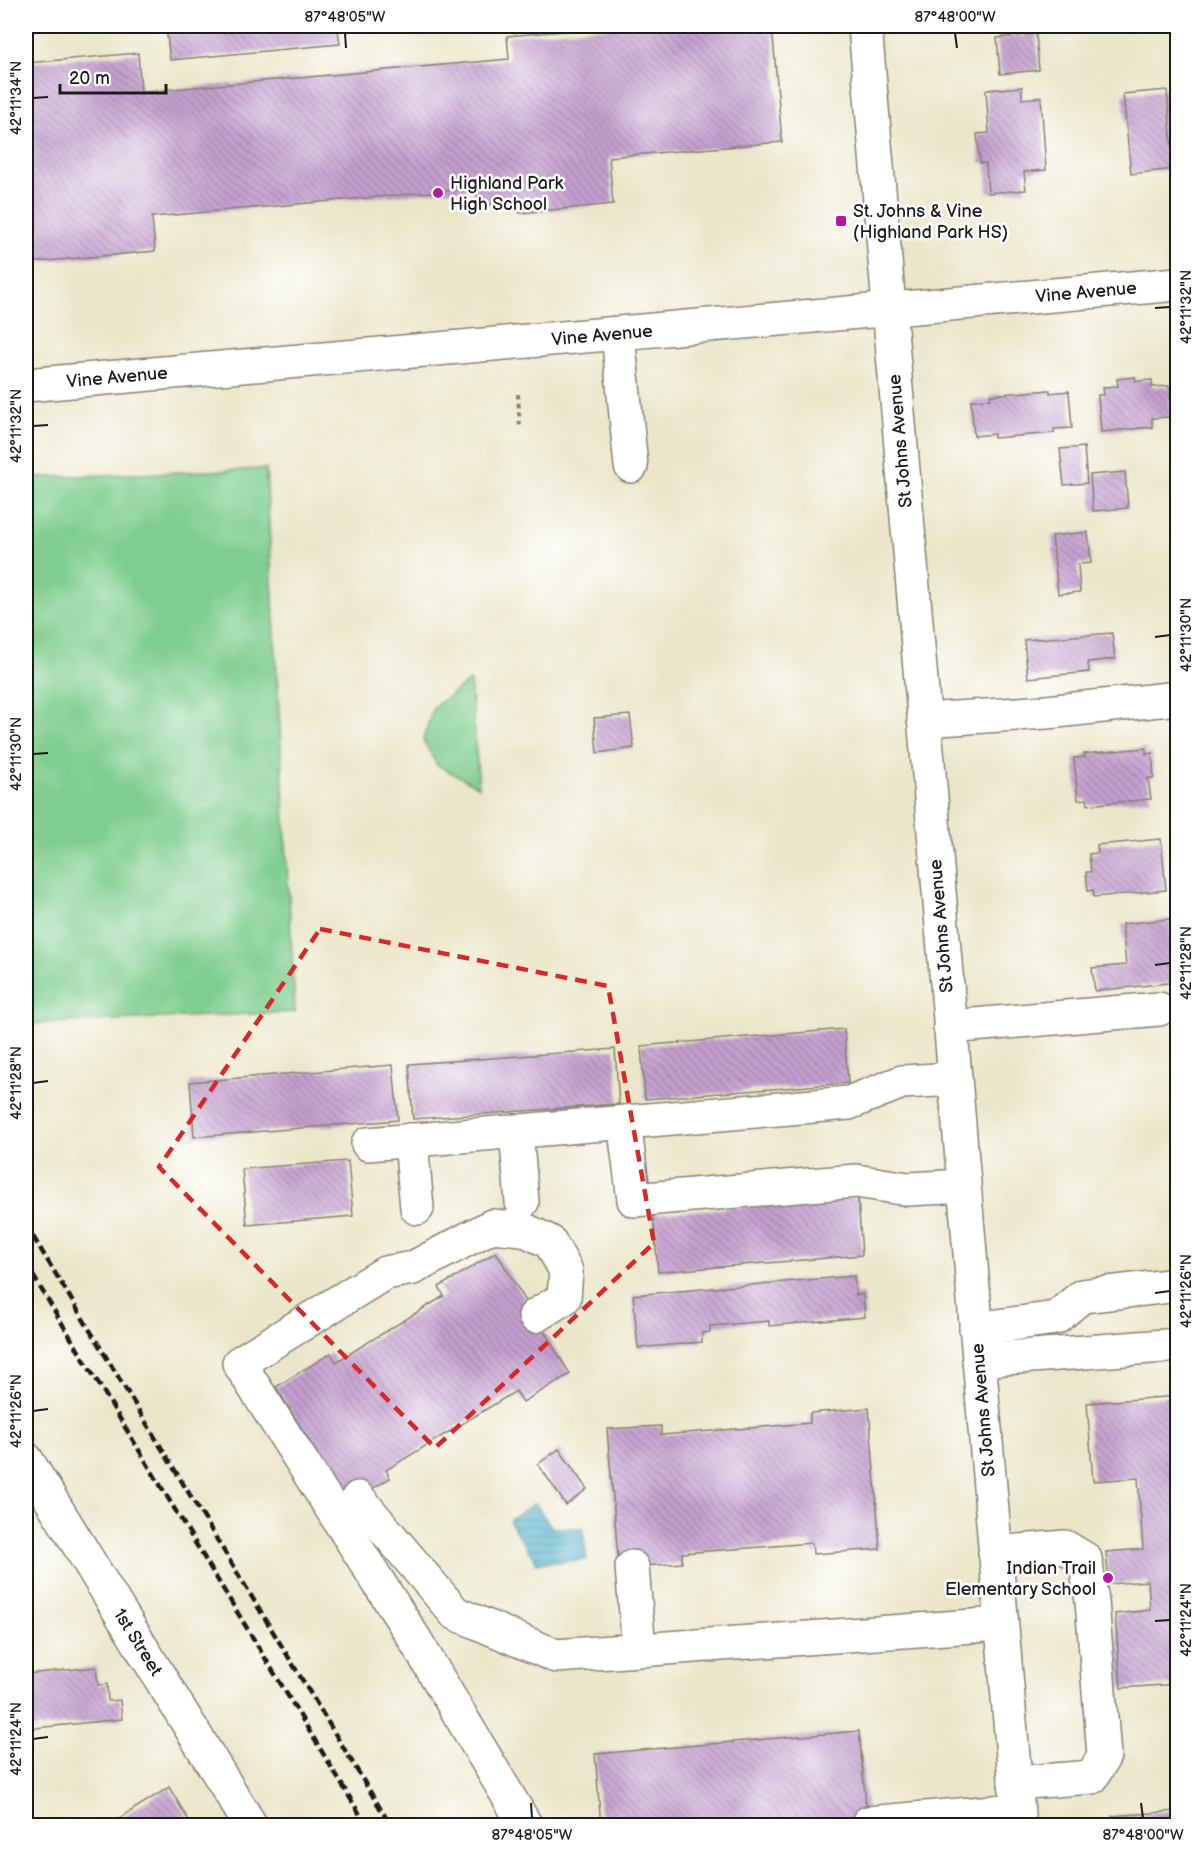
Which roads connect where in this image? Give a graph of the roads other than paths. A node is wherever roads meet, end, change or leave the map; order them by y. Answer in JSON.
{"nodes":[{"id":1,"x":865,"y":26,"type":"edge"},
{"id":2,"x":1178,"y":284,"type":"edge"},
{"id":3,"x":888,"y":310,"type":"junction"},
{"id":4,"x":618,"y":334,"type":"junction"},
{"id":5,"x":26,"y":385,"type":"edge"},
{"id":6,"x":631,"y":466,"type":"dead end"},
{"id":7,"x":1178,"y":698,"type":"edge"},
{"id":8,"x":924,"y":720,"type":"junction"},
{"id":9,"x":1160,"y":1009,"type":"dead end"},
{"id":10,"x":950,"y":1026,"type":"junction"},
{"id":11,"x":955,"y":1079,"type":"junction"},
{"id":12,"x":624,"y":1122,"type":"junction"},
{"id":13,"x":516,"y":1131,"type":"junction"},
{"id":14,"x":411,"y":1140,"type":"junction"},
{"id":15,"x":368,"y":1144,"type":"dead end"},
{"id":16,"x":964,"y":1186,"type":"junction"},
{"id":17,"x":522,"y":1202,"type":"dead end"},
{"id":18,"x":417,"y":1208,"type":"dead end"},
{"id":19,"x":1178,"y":1285,"type":"edge"},
{"id":20,"x":535,"y":1316,"type":"dead end"},
{"id":21,"x":977,"y":1344,"type":"junction"},
{"id":22,"x":1178,"y":1345,"type":"edge"},
{"id":23,"x":26,"y":1459,"type":"edge"},
{"id":24,"x":358,"y":1498,"type":"dead end"},
{"id":25,"x":995,"y":1553,"type":"junction"},
{"id":26,"x":632,"y":1567,"type":"dead end"},
{"id":27,"x":455,"y":1613,"type":"junction"},
{"id":28,"x":1001,"y":1624,"type":"junction"},
{"id":29,"x":414,"y":1638,"type":"junction"},
{"id":30,"x":639,"y":1649,"type":"junction"},
{"id":31,"x":1017,"y":1806,"type":"edge"},
{"id":32,"x":951,"y":1820,"type":"edge"},
{"id":33,"x":868,"y":1823,"type":"dead end"},
{"id":34,"x":251,"y":1826,"type":"edge"},
{"id":35,"x":526,"y":1826,"type":"edge"}],
"edges":[{"from":1,"to":3,"type":"street","name":"St Johns Avenue"},
{"from":2,"to":3,"type":"street","name":"Vine Avenue"},
{"from":3,"to":4,"type":"street","name":"Vine Avenue"},
{"from":3,"to":8,"type":"street","name":"St Johns Avenue"},
{"from":4,"to":5,"type":"street","name":"Vine Avenue"},
{"from":4,"to":6,"type":"street"},
{"from":7,"to":8,"type":"street"},
{"from":8,"to":10,"type":"street","name":"St Johns Avenue"},
{"from":9,"to":10,"type":"street"},
{"from":10,"to":11,"type":"street","name":"St Johns Avenue"},
{"from":11,"to":12,"type":"street"},
{"from":11,"to":16,"type":"street","name":"St Johns Avenue"},
{"from":12,"to":13,"type":"street"},
{"from":12,"to":16,"type":"street"},
{"from":13,"to":14,"type":"street"},
{"from":13,"to":17,"type":"street"},
{"from":14,"to":15,"type":"street"},
{"from":14,"to":18,"type":"street"},
{"from":16,"to":21,"type":"street","name":"St Johns Avenue"},
{"from":19,"to":21,"type":"street"},
{"from":20,"to":29,"type":"street"},
{"from":21,"to":22,"type":"street"},
{"from":21,"to":25,"type":"street","name":"St Johns Avenue"},
{"from":23,"to":34,"type":"street","name":"1st Street"},
{"from":24,"to":27,"type":"street"},
{"from":25,"to":28,"type":"street","name":"St Johns Avenue"},
{"from":25,"to":31,"type":"street"},
{"from":26,"to":30,"type":"street"},
{"from":27,"to":29,"type":"street"},
{"from":27,"to":30,"type":"street"},
{"from":28,"to":30,"type":"street"},
{"from":28,"to":31,"type":"street","name":"St Johns Avenue"},
{"from":29,"to":35,"type":"street"},
{"from":31,"to":32,"type":"street"},
{"from":32,"to":33,"type":"street"}]}
